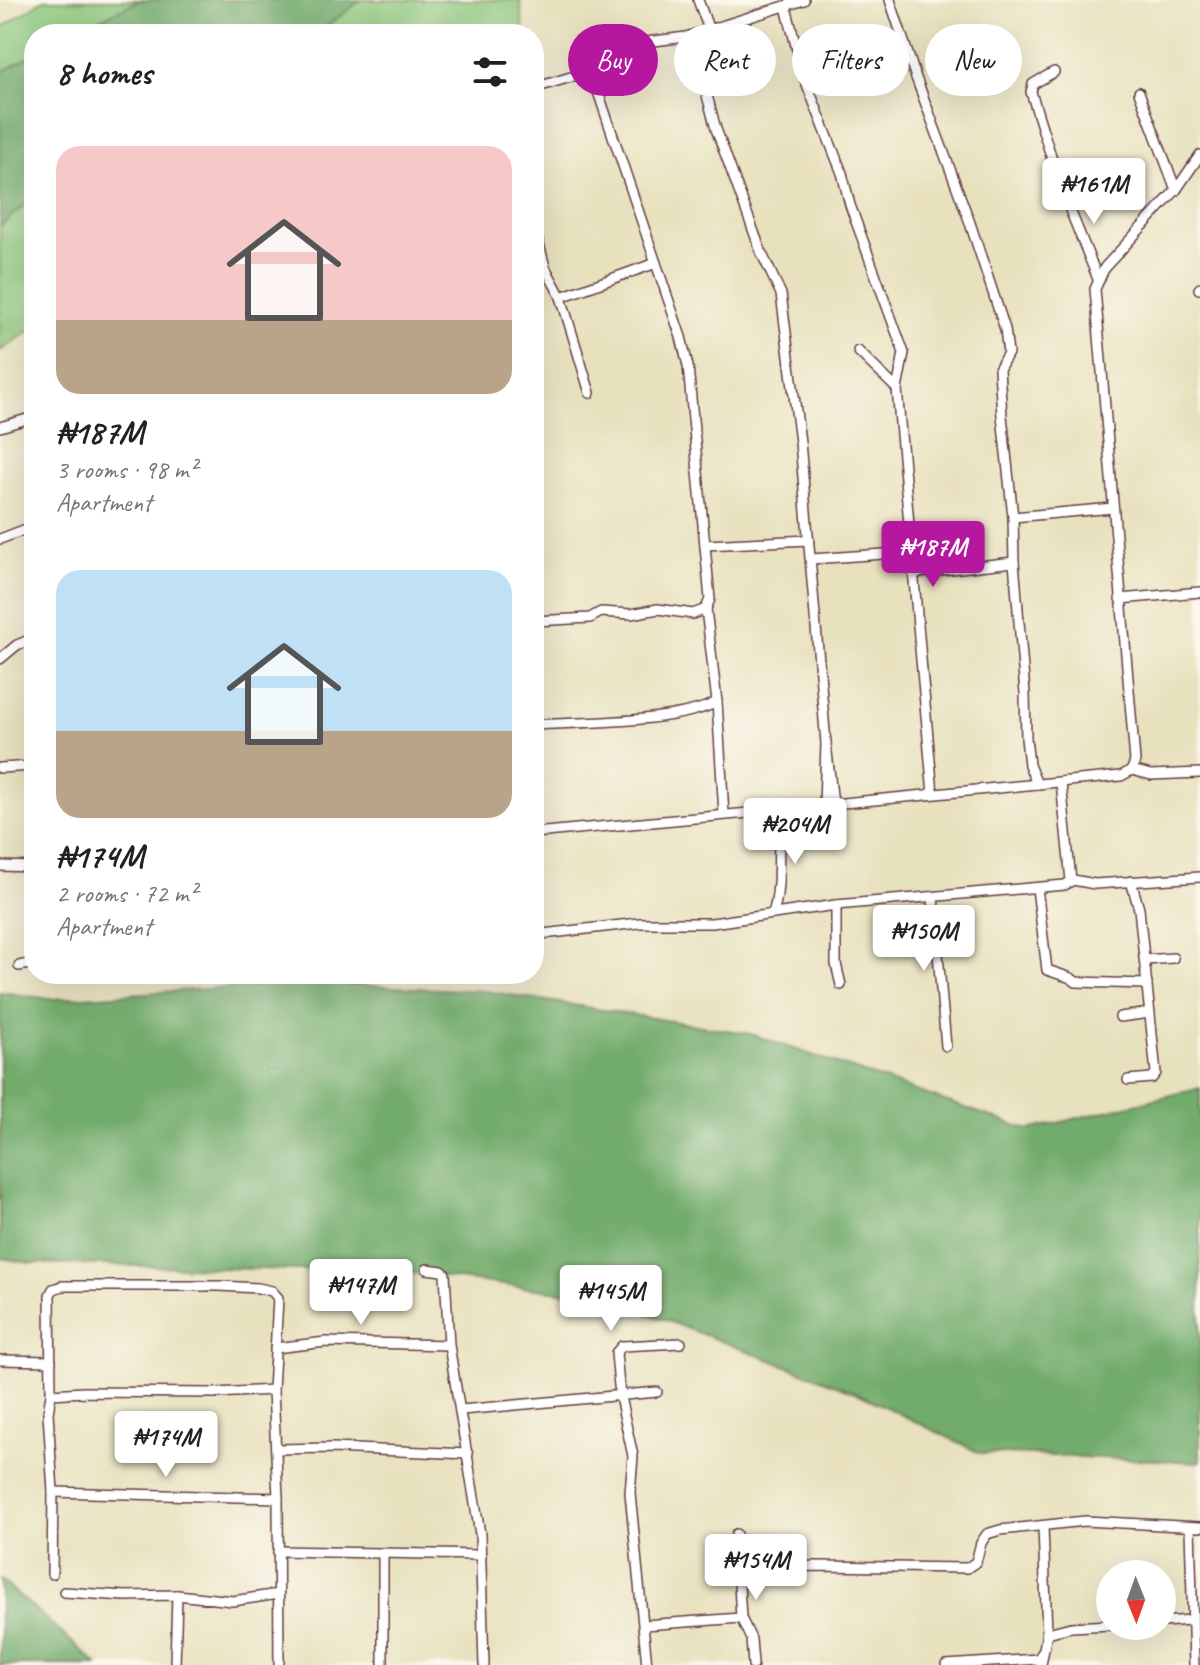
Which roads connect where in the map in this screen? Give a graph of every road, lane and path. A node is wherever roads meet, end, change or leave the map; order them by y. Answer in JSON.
{"nodes":[{"id":1,"x":698,"y":0,"type":"edge"},
{"id":2,"x":804,"y":0,"type":"edge"},
{"id":3,"x":890,"y":0,"type":"edge"},
{"id":4,"x":786,"y":7,"type":"junction"},
{"id":5,"x":707,"y":24,"type":"edge"},
{"id":6,"x":729,"y":24,"type":"edge"},
{"id":7,"x":1054,"y":72,"type":"dead end"},
{"id":8,"x":568,"y":78,"type":"edge"},
{"id":9,"x":544,"y":85,"type":"edge"},
{"id":10,"x":1139,"y":92,"type":"dead end"},
{"id":11,"x":599,"y":96,"type":"edge"},
{"id":12,"x":707,"y":96,"type":"edge"},
{"id":13,"x":1200,"y":155,"type":"edge"},
{"id":14,"x":1176,"y":190,"type":"junction"},
{"id":15,"x":544,"y":263,"type":"edge"},
{"id":16,"x":656,"y":263,"type":"junction"},
{"id":17,"x":1098,"y":279,"type":"junction"},
{"id":18,"x":561,"y":297,"type":"junction"},
{"id":19,"x":858,"y":351,"type":"dead end"},
{"id":20,"x":897,"y":389,"type":"junction"},
{"id":21,"x":590,"y":393,"type":"dead end"},
{"id":22,"x":24,"y":420,"type":"edge"},
{"id":23,"x":0,"y":427,"type":"edge"},
{"id":24,"x":1113,"y":508,"type":"junction"},
{"id":25,"x":1013,"y":517,"type":"junction"},
{"id":26,"x":24,"y":530,"type":"edge"},
{"id":27,"x":0,"y":539,"type":"edge"},
{"id":28,"x":809,"y":540,"type":"junction"},
{"id":29,"x":705,"y":545,"type":"junction"},
{"id":30,"x":913,"y":552,"type":"junction"},
{"id":31,"x":811,"y":559,"type":"junction"},
{"id":32,"x":1014,"y":562,"type":"junction"},
{"id":33,"x":915,"y":573,"type":"junction"},
{"id":34,"x":1200,"y":592,"type":"edge"},
{"id":35,"x":1120,"y":599,"type":"junction"},
{"id":36,"x":706,"y":609,"type":"junction"},
{"id":37,"x":544,"y":620,"type":"edge"},
{"id":38,"x":24,"y":642,"type":"edge"},
{"id":39,"x":0,"y":659,"type":"edge"},
{"id":40,"x":717,"y":702,"type":"junction"},
{"id":41,"x":544,"y":724,"type":"edge"},
{"id":42,"x":826,"y":743,"type":"junction"},
{"id":43,"x":24,"y":767,"type":"edge"},
{"id":44,"x":0,"y":768,"type":"edge"},
{"id":45,"x":1132,"y":770,"type":"junction"},
{"id":46,"x":1200,"y":773,"type":"edge"},
{"id":47,"x":1061,"y":782,"type":"junction"},
{"id":48,"x":1037,"y":784,"type":"junction"},
{"id":49,"x":933,"y":794,"type":"junction"},
{"id":50,"x":782,"y":810,"type":"junction"},
{"id":51,"x":724,"y":814,"type":"junction"},
{"id":52,"x":544,"y":832,"type":"edge"},
{"id":53,"x":0,"y":866,"type":"edge"},
{"id":54,"x":24,"y":867,"type":"edge"},
{"id":55,"x":1200,"y":877,"type":"edge"},
{"id":56,"x":1071,"y":881,"type":"junction"},
{"id":57,"x":1131,"y":881,"type":"junction"},
{"id":58,"x":1037,"y":888,"type":"junction"},
{"id":59,"x":933,"y":897,"type":"junction"},
{"id":60,"x":836,"y":905,"type":"junction"},
{"id":61,"x":773,"y":914,"type":"junction"},
{"id":62,"x":544,"y":934,"type":"edge"},
{"id":63,"x":1173,"y":958,"type":"dead end"},
{"id":64,"x":1145,"y":960,"type":"junction"},
{"id":65,"x":24,"y":965,"type":"edge"},
{"id":66,"x":19,"y":966,"type":"dead end"},
{"id":67,"x":1147,"y":984,"type":"junction"},
{"id":68,"x":841,"y":985,"type":"dead end"},
{"id":69,"x":1150,"y":1013,"type":"junction"},
{"id":70,"x":1120,"y":1017,"type":"dead end"},
{"id":71,"x":946,"y":1046,"type":"dead end"},
{"id":72,"x":1128,"y":1080,"type":"dead end"},
{"id":73,"x":427,"y":1269,"type":"dead end"},
{"id":74,"x":681,"y":1343,"type":"dead end"},
{"id":75,"x":449,"y":1345,"type":"junction"},
{"id":76,"x":275,"y":1348,"type":"junction"},
{"id":77,"x":0,"y":1360,"type":"edge"},
{"id":78,"x":51,"y":1361,"type":"junction"},
{"id":79,"x":273,"y":1390,"type":"junction"},
{"id":80,"x":657,"y":1392,"type":"dead end"},
{"id":81,"x":51,"y":1394,"type":"junction"},
{"id":82,"x":620,"y":1397,"type":"junction"},
{"id":83,"x":461,"y":1410,"type":"junction"},
{"id":84,"x":276,"y":1449,"type":"junction"},
{"id":85,"x":468,"y":1454,"type":"junction"},
{"id":86,"x":53,"y":1492,"type":"junction"},
{"id":87,"x":278,"y":1498,"type":"junction"},
{"id":88,"x":1043,"y":1527,"type":"junction"},
{"id":89,"x":1195,"y":1527,"type":"edge"},
{"id":90,"x":736,"y":1534,"type":"dead end"},
{"id":91,"x":278,"y":1551,"type":"junction"},
{"id":92,"x":383,"y":1554,"type":"junction"},
{"id":93,"x":481,"y":1555,"type":"junction"},
{"id":94,"x":737,"y":1570,"type":"junction"},
{"id":95,"x":52,"y":1574,"type":"dead end"},
{"id":96,"x":64,"y":1592,"type":"dead end"},
{"id":97,"x":278,"y":1594,"type":"junction"},
{"id":98,"x":177,"y":1595,"type":"junction"},
{"id":99,"x":741,"y":1618,"type":"junction"},
{"id":100,"x":644,"y":1625,"type":"junction"},
{"id":101,"x":1096,"y":1626,"type":"edge"},
{"id":102,"x":1195,"y":1626,"type":"edge"},
{"id":103,"x":1047,"y":1633,"type":"junction"},
{"id":104,"x":1042,"y":1653,"type":"junction"},
{"id":105,"x":175,"y":1665,"type":"edge"},
{"id":106,"x":279,"y":1665,"type":"edge"},
{"id":107,"x":383,"y":1665,"type":"edge"},
{"id":108,"x":484,"y":1665,"type":"edge"},
{"id":109,"x":647,"y":1665,"type":"edge"},
{"id":110,"x":753,"y":1665,"type":"edge"},
{"id":111,"x":946,"y":1665,"type":"edge"},
{"id":112,"x":1041,"y":1665,"type":"edge"},
{"id":113,"x":1194,"y":1665,"type":"edge"}],
"edges":[{"from":1,"to":5,"type":"street"},
{"from":2,"to":4,"type":"street"},
{"from":3,"to":25,"type":"street"},
{"from":4,"to":6,"type":"street"},
{"from":4,"to":20,"type":"street"},
{"from":7,"to":17,"type":"street"},
{"from":8,"to":9,"type":"street"},
{"from":10,"to":14,"type":"street"},
{"from":11,"to":16,"type":"street"},
{"from":12,"to":28,"type":"street"},
{"from":13,"to":14,"type":"street"},
{"from":14,"to":17,"type":"street"},
{"from":15,"to":18,"type":"street"},
{"from":16,"to":18,"type":"street"},
{"from":16,"to":29,"type":"street"},
{"from":17,"to":24,"type":"street"},
{"from":18,"to":21,"type":"street"},
{"from":19,"to":20,"type":"street"},
{"from":20,"to":30,"type":"street"},
{"from":22,"to":23,"type":"street"},
{"from":24,"to":25,"type":"street"},
{"from":24,"to":35,"type":"street"},
{"from":25,"to":32,"type":"street"},
{"from":26,"to":27,"type":"street"},
{"from":28,"to":29,"type":"street"},
{"from":28,"to":31,"type":"street"},
{"from":29,"to":36,"type":"street"},
{"from":30,"to":31,"type":"street"},
{"from":30,"to":33,"type":"street"},
{"from":31,"to":42,"type":"street"},
{"from":32,"to":33,"type":"street"},
{"from":32,"to":48,"type":"street"},
{"from":33,"to":49,"type":"street"},
{"from":34,"to":35,"type":"street"},
{"from":35,"to":45,"type":"street"},
{"from":36,"to":37,"type":"street"},
{"from":36,"to":40,"type":"street"},
{"from":38,"to":39,"type":"street"},
{"from":40,"to":41,"type":"street"},
{"from":40,"to":51,"type":"street"},
{"from":42,"to":49,"type":"street"},
{"from":42,"to":50,"type":"street"},
{"from":43,"to":44,"type":"street"},
{"from":45,"to":46,"type":"street"},
{"from":45,"to":47,"type":"street"},
{"from":47,"to":48,"type":"street"},
{"from":47,"to":56,"type":"street"},
{"from":48,"to":49,"type":"street"},
{"from":50,"to":51,"type":"street"},
{"from":50,"to":61,"type":"street"},
{"from":51,"to":52,"type":"street"},
{"from":53,"to":54,"type":"street"},
{"from":55,"to":57,"type":"street"},
{"from":56,"to":57,"type":"street"},
{"from":56,"to":58,"type":"street"},
{"from":57,"to":64,"type":"street"},
{"from":58,"to":59,"type":"street"},
{"from":58,"to":67,"type":"street"},
{"from":59,"to":60,"type":"street"},
{"from":59,"to":71,"type":"street"},
{"from":60,"to":61,"type":"street"},
{"from":60,"to":68,"type":"street"},
{"from":61,"to":62,"type":"street"},
{"from":63,"to":64,"type":"street"},
{"from":64,"to":67,"type":"street"},
{"from":65,"to":66,"type":"street"},
{"from":67,"to":69,"type":"street"},
{"from":69,"to":70,"type":"street"},
{"from":69,"to":72,"type":"street"},
{"from":73,"to":75,"type":"street"},
{"from":74,"to":82,"type":"street"},
{"from":75,"to":76,"type":"street"},
{"from":75,"to":83,"type":"street"},
{"from":76,"to":78,"type":"street"},
{"from":76,"to":79,"type":"street"},
{"from":77,"to":78,"type":"street"},
{"from":78,"to":81,"type":"street"},
{"from":79,"to":81,"type":"street"},
{"from":79,"to":84,"type":"street"},
{"from":80,"to":82,"type":"street"},
{"from":81,"to":86,"type":"street"},
{"from":82,"to":83,"type":"street"},
{"from":82,"to":100,"type":"street"},
{"from":83,"to":85,"type":"street"},
{"from":84,"to":85,"type":"street"},
{"from":84,"to":87,"type":"street"},
{"from":85,"to":93,"type":"street"},
{"from":86,"to":87,"type":"street"},
{"from":86,"to":95,"type":"street"},
{"from":87,"to":91,"type":"street"},
{"from":88,"to":89,"type":"street"},
{"from":88,"to":94,"type":"street"},
{"from":88,"to":103,"type":"street"},
{"from":89,"to":102,"type":"street"},
{"from":90,"to":94,"type":"street"},
{"from":91,"to":92,"type":"street"},
{"from":91,"to":97,"type":"street"},
{"from":92,"to":93,"type":"street"},
{"from":92,"to":107,"type":"street"},
{"from":93,"to":108,"type":"street"},
{"from":94,"to":99,"type":"street"},
{"from":96,"to":98,"type":"street"},
{"from":97,"to":98,"type":"street"},
{"from":97,"to":106,"type":"street"},
{"from":98,"to":105,"type":"street"},
{"from":99,"to":100,"type":"street"},
{"from":99,"to":110,"type":"street"},
{"from":100,"to":109,"type":"street"},
{"from":101,"to":103,"type":"street"},
{"from":102,"to":113,"type":"street"},
{"from":103,"to":104,"type":"street"},
{"from":104,"to":111,"type":"street"},
{"from":104,"to":112,"type":"street"}]}
